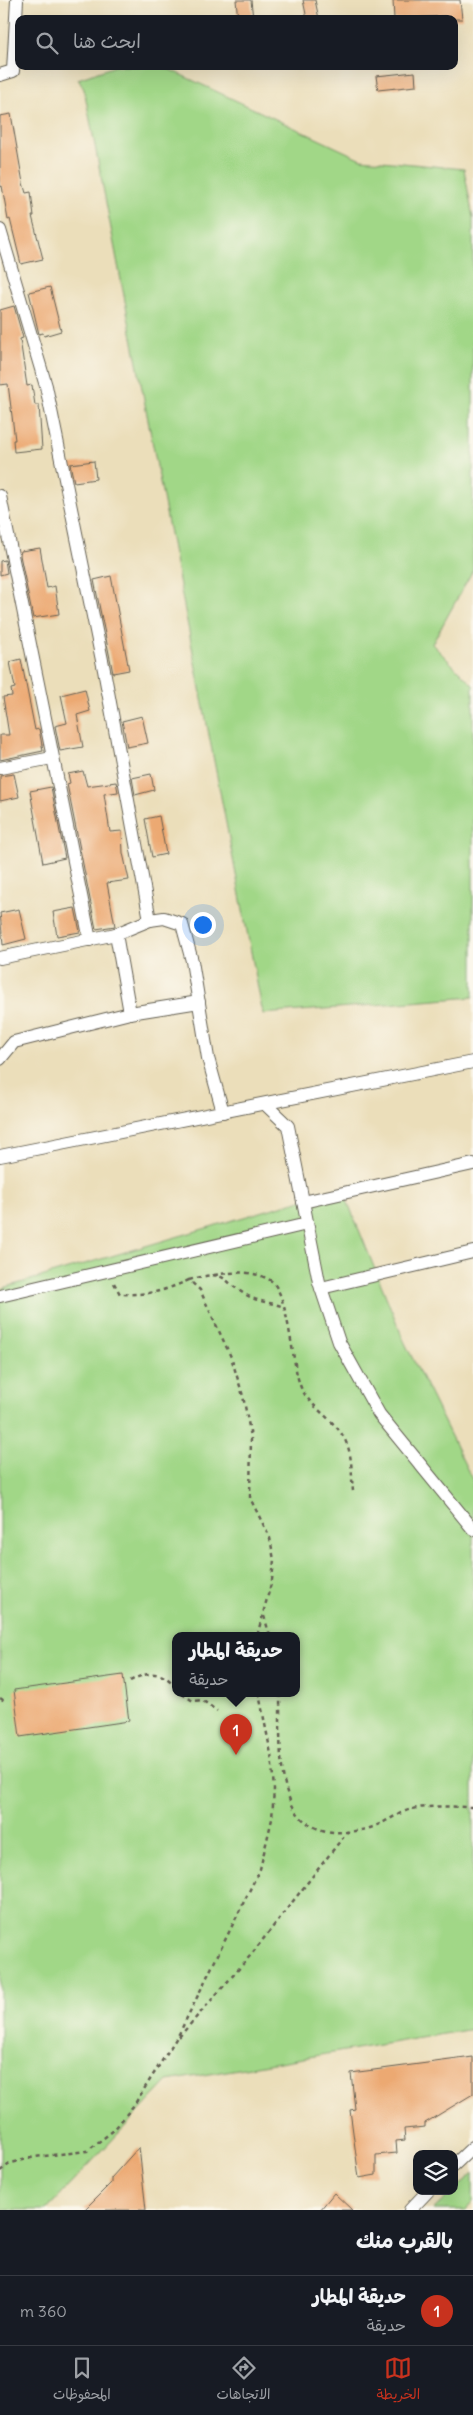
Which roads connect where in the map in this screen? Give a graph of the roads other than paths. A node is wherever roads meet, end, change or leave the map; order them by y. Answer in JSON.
{"nodes":[{"id":1,"x":17,"y":0,"type":"edge"},
{"id":2,"x":16,"y":15,"type":"edge"},
{"id":3,"x":15,"y":36,"type":"edge"},
{"id":4,"x":0,"y":75,"type":"edge"},
{"id":5,"x":0,"y":230,"type":"edge"},
{"id":6,"x":0,"y":496,"type":"edge"},
{"id":7,"x":52,"y":758,"type":"junction"},
{"id":8,"x":0,"y":768,"type":"edge"},
{"id":9,"x":150,"y":920,"type":"junction"},
{"id":10,"x":116,"y":934,"type":"junction"},
{"id":11,"x":90,"y":940,"type":"junction"},
{"id":12,"x":0,"y":958,"type":"edge"},
{"id":13,"x":199,"y":1002,"type":"junction"},
{"id":14,"x":130,"y":1012,"type":"junction"},
{"id":15,"x":0,"y":1059,"type":"edge"},
{"id":16,"x":473,"y":1062,"type":"edge"},
{"id":17,"x":265,"y":1104,"type":"junction"},
{"id":18,"x":223,"y":1112,"type":"junction"},
{"id":19,"x":0,"y":1156,"type":"edge"},
{"id":20,"x":473,"y":1164,"type":"edge"},
{"id":21,"x":303,"y":1202,"type":"junction"},
{"id":22,"x":307,"y":1224,"type":"junction"},
{"id":23,"x":473,"y":1252,"type":"edge"},
{"id":24,"x":321,"y":1288,"type":"junction"},
{"id":25,"x":0,"y":1296,"type":"edge"},
{"id":26,"x":473,"y":1529,"type":"edge"},
{"id":27,"x":473,"y":2147,"type":"edge"},
{"id":28,"x":458,"y":2161,"type":"edge"},
{"id":29,"x":424,"y":2195,"type":"edge"},
{"id":30,"x":410,"y":2210,"type":"edge"}],
"edges":[{"from":1,"to":2,"type":"street"},
{"from":3,"to":4,"type":"street"},
{"from":5,"to":9,"type":"street"},
{"from":6,"to":7,"type":"street"},
{"from":7,"to":8,"type":"street"},
{"from":7,"to":11,"type":"street"},
{"from":9,"to":10,"type":"street"},
{"from":9,"to":13,"type":"street"},
{"from":10,"to":11,"type":"street"},
{"from":10,"to":14,"type":"street"},
{"from":11,"to":12,"type":"street"},
{"from":13,"to":14,"type":"street"},
{"from":13,"to":18,"type":"street"},
{"from":14,"to":15,"type":"street"},
{"from":16,"to":17,"type":"street"},
{"from":17,"to":18,"type":"street"},
{"from":17,"to":21,"type":"street"},
{"from":18,"to":19,"type":"street"},
{"from":20,"to":21,"type":"street"},
{"from":21,"to":22,"type":"street"},
{"from":22,"to":24,"type":"street"},
{"from":22,"to":25,"type":"street"},
{"from":23,"to":24,"type":"street"},
{"from":24,"to":26,"type":"street"},
{"from":27,"to":28,"type":"street"},
{"from":29,"to":30,"type":"street"}]}
